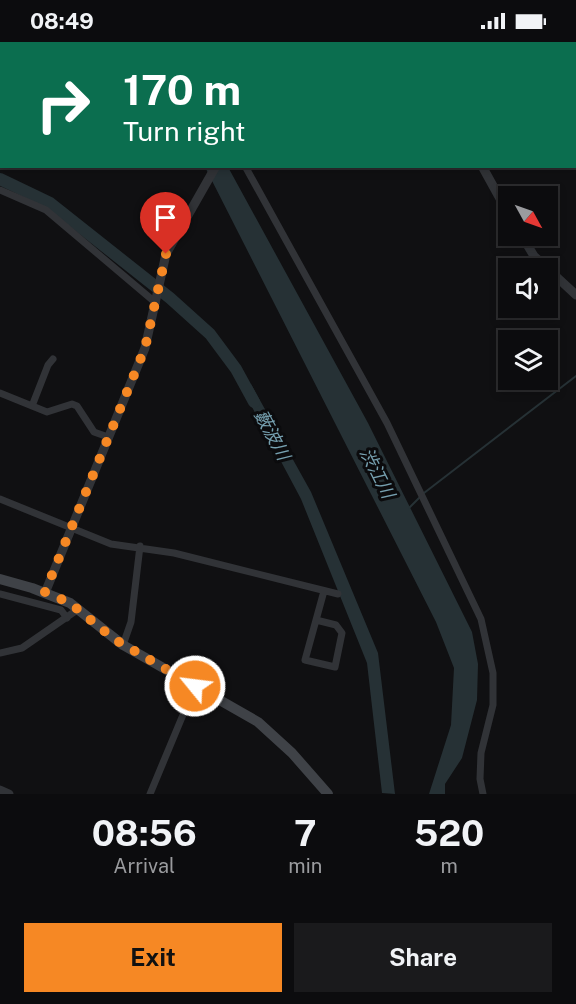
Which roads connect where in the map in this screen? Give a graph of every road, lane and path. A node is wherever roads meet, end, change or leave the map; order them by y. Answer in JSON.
{"nodes":[{"id":1,"x":215,"y":168,"type":"edge"},
{"id":2,"x":246,"y":168,"type":"edge"},
{"id":3,"x":483,"y":168,"type":"edge"},
{"id":4,"x":0,"y":190,"type":"edge"},
{"id":5,"x":498,"y":195,"type":"edge"},
{"id":6,"x":558,"y":279,"type":"edge"},
{"id":7,"x":576,"y":295,"type":"edge"},
{"id":8,"x":157,"y":301,"type":"junction"},
{"id":9,"x":53,"y":359,"type":"dead end"},
{"id":10,"x":0,"y":393,"type":"edge"},
{"id":11,"x":32,"y":406,"type":"junction"},
{"id":12,"x":108,"y":437,"type":"junction"},
{"id":13,"x":0,"y":499,"type":"edge"},
{"id":14,"x":73,"y":528,"type":"junction"},
{"id":15,"x":140,"y":546,"type":"junction"},
{"id":16,"x":0,"y":579,"type":"edge"},
{"id":17,"x":324,"y":591,"type":"junction"},
{"id":18,"x":45,"y":592,"type":"junction"},
{"id":19,"x":0,"y":594,"type":"edge"},
{"id":20,"x":338,"y":594,"type":"dead end"},
{"id":21,"x":77,"y":610,"type":"junction"},
{"id":22,"x":67,"y":618,"type":"junction"},
{"id":23,"x":316,"y":620,"type":"junction"},
{"id":24,"x":123,"y":645,"type":"junction"},
{"id":25,"x":0,"y":652,"type":"edge"},
{"id":26,"x":195,"y":686,"type":"junction"},
{"id":27,"x":0,"y":790,"type":"edge"},
{"id":28,"x":9,"y":794,"type":"edge"},
{"id":29,"x":150,"y":794,"type":"edge"},
{"id":30,"x":328,"y":794,"type":"edge"},
{"id":31,"x":483,"y":794,"type":"edge"}],
"edges":[{"from":1,"to":8,"type":"street"},
{"from":2,"to":31,"type":"street"},
{"from":3,"to":5,"type":"street"},
{"from":4,"to":8,"type":"street"},
{"from":6,"to":7,"type":"street"},
{"from":8,"to":12,"type":"street"},
{"from":9,"to":11,"type":"street"},
{"from":10,"to":11,"type":"street"},
{"from":11,"to":12,"type":"street"},
{"from":12,"to":14,"type":"street"},
{"from":13,"to":14,"type":"street"},
{"from":14,"to":15,"type":"street"},
{"from":14,"to":18,"type":"street"},
{"from":15,"to":17,"type":"street"},
{"from":15,"to":24,"type":"street"},
{"from":16,"to":18,"type":"main road"},
{"from":17,"to":20,"type":"street"},
{"from":17,"to":23,"type":"street"},
{"from":18,"to":21,"type":"main road"},
{"from":19,"to":22,"type":"street"},
{"from":21,"to":22,"type":"street"},
{"from":21,"to":24,"type":"main road"},
{"from":22,"to":25,"type":"street"},
{"from":23,"to":23,"type":"street"},
{"from":24,"to":26,"type":"main road"},
{"from":26,"to":29,"type":"street"},
{"from":26,"to":30,"type":"main road"},
{"from":27,"to":28,"type":"street"}]}
